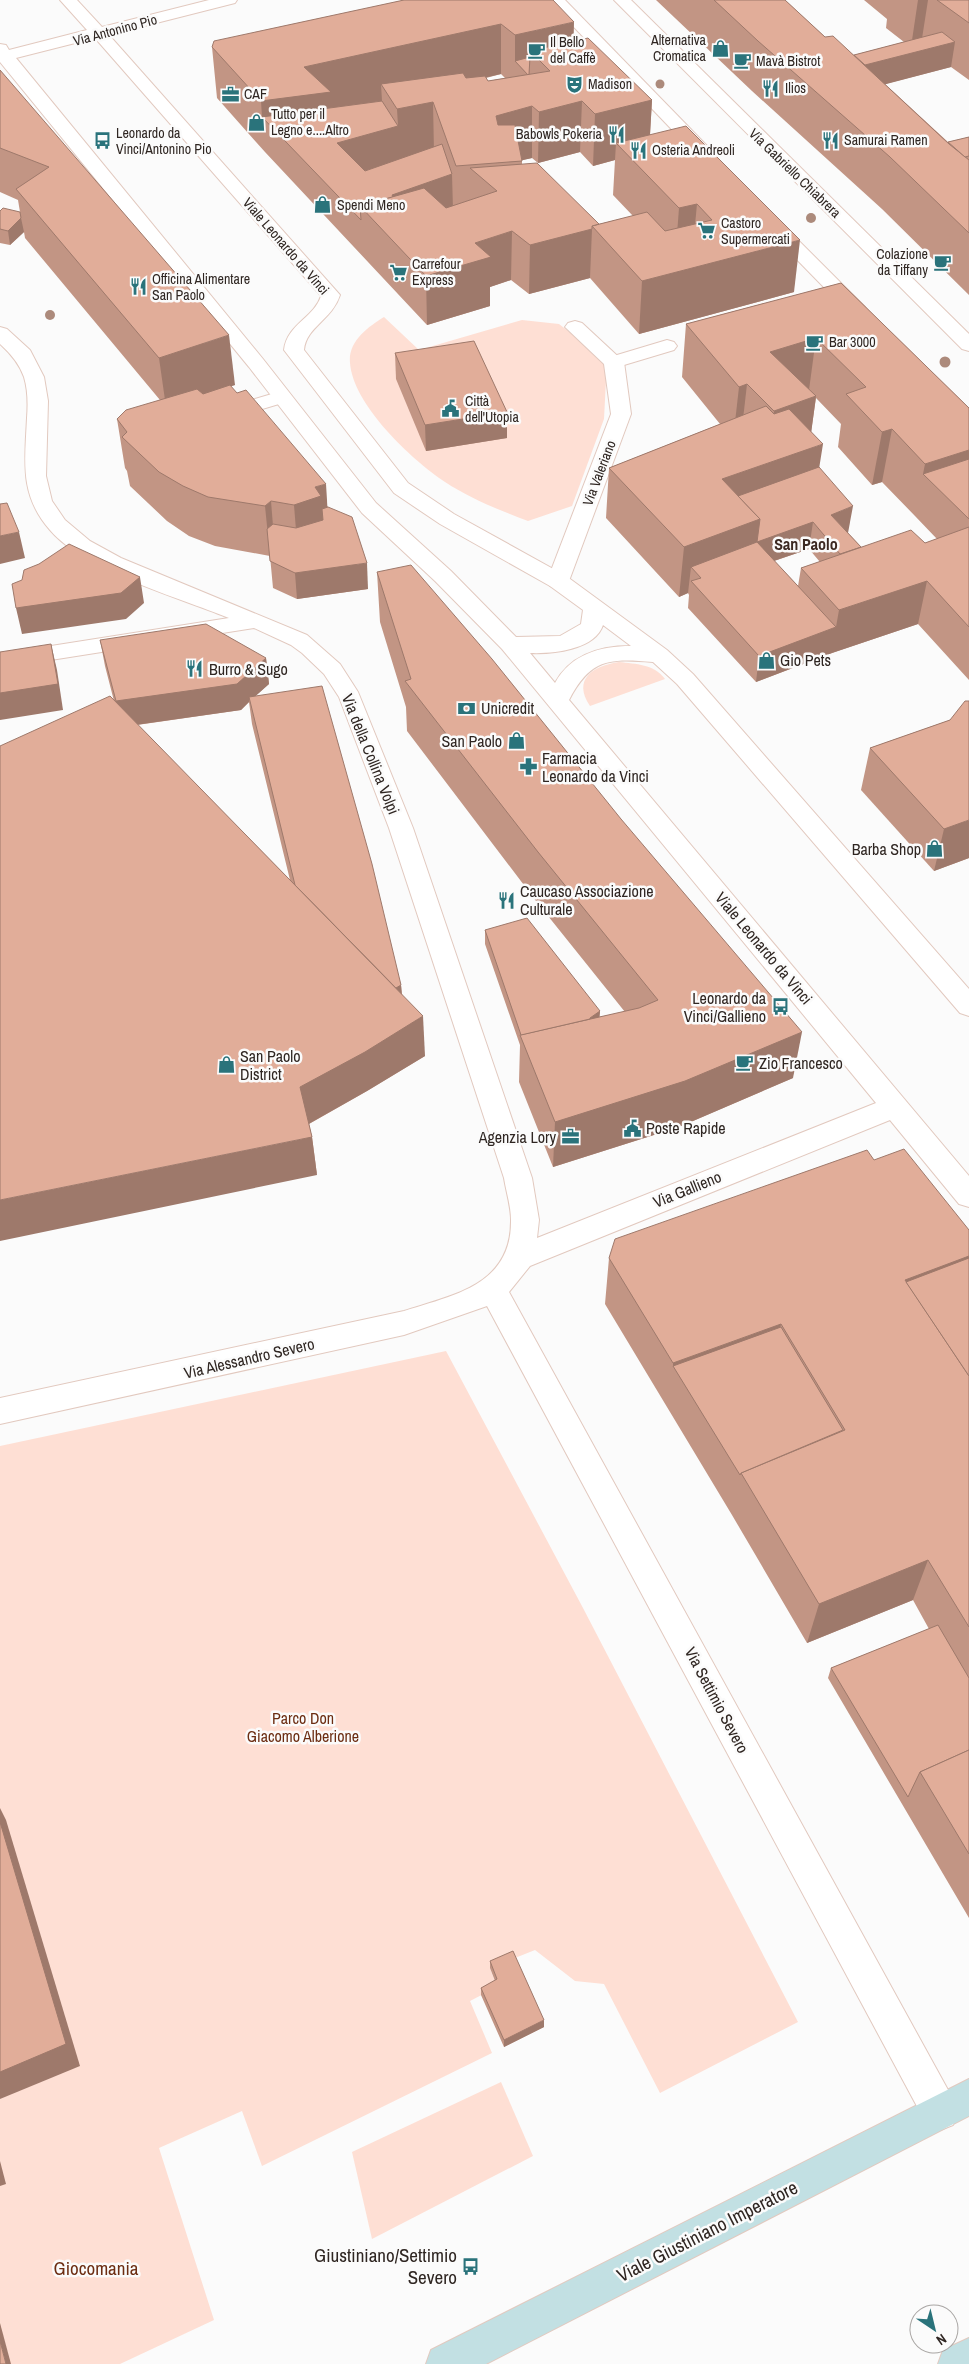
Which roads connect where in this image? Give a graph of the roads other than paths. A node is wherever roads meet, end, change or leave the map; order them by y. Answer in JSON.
{"nodes":[{"id":1,"x":68,"y":0,"type":"edge"},
{"id":2,"x":229,"y":0,"type":"edge"},
{"id":3,"x":556,"y":0,"type":"edge"},
{"id":4,"x":622,"y":0,"type":"edge"},
{"id":5,"x":100,"y":34,"type":"junction"},
{"id":6,"x":2,"y":54,"type":"edge"},
{"id":7,"x":720,"y":170,"type":"edge"},
{"id":8,"x":761,"y":212,"type":"edge"},
{"id":9,"x":575,"y":326,"type":"dead end"},
{"id":10,"x":873,"y":328,"type":"edge"},
{"id":11,"x":0,"y":332,"type":"edge"},
{"id":12,"x":969,"y":345,"type":"edge"},
{"id":13,"x":667,"y":346,"type":"dead end"},
{"id":14,"x":614,"y":362,"type":"junction"},
{"id":15,"x":282,"y":397,"type":"junction"},
{"id":16,"x":204,"y":420,"type":"edge"},
{"id":17,"x":558,"y":581,"type":"junction"},
{"id":18,"x":594,"y":608,"type":"junction"},
{"id":19,"x":258,"y":621,"type":"junction"},
{"id":20,"x":510,"y":644,"type":"junction"},
{"id":21,"x":659,"y":655,"type":"junction"},
{"id":22,"x":0,"y":661,"type":"edge"},
{"id":23,"x":558,"y":700,"type":"junction"},
{"id":24,"x":969,"y":1006,"type":"edge"},
{"id":25,"x":894,"y":1107,"type":"junction"},
{"id":26,"x":969,"y":1196,"type":"edge"},
{"id":27,"x":520,"y":1258,"type":"junction"},
{"id":28,"x":493,"y":1290,"type":"junction"},
{"id":29,"x":0,"y":1411,"type":"edge"},
{"id":30,"x":955,"y":2104,"type":"edge"},
{"id":31,"x":969,"y":2357,"type":"edge"},
{"id":32,"x":445,"y":2364,"type":"edge"},
{"id":33,"x":957,"y":2364,"type":"edge"}],
"edges":[{"from":1,"to":5,"type":"street","name":"Viale Leonardo da Vinci"},
{"from":2,"to":5,"type":"street","name":"Via Antonino Pio"},
{"from":3,"to":7,"type":"street"},
{"from":4,"to":12,"type":"street","name":"Via Gabriello Chiabrera"},
{"from":5,"to":6,"type":"street","name":"Via Antonino Pio"},
{"from":5,"to":17,"type":"street","name":"Viale Leonardo da Vinci"},
{"from":6,"to":15,"type":"street","name":"Viale Leonardo da Vinci"},
{"from":8,"to":10,"type":"street"},
{"from":9,"to":14,"type":"street"},
{"from":11,"to":19,"type":"street","name":"Via della Collina Volpi"},
{"from":13,"to":14,"type":"street"},
{"from":14,"to":17,"type":"street","name":"Via Valeriano"},
{"from":15,"to":16,"type":"street"},
{"from":15,"to":20,"type":"street","name":"Viale Leonardo da Vinci"},
{"from":17,"to":18,"type":"street","name":"Viale Leonardo da Vinci"},
{"from":18,"to":20,"type":"street"},
{"from":18,"to":21,"type":"street","name":"Viale Leonardo da Vinci"},
{"from":19,"to":22,"type":"street"},
{"from":19,"to":27,"type":"street","name":"Via della Collina Volpi"},
{"from":20,"to":23,"type":"street","name":"Viale Leonardo da Vinci"},
{"from":21,"to":23,"type":"street"},
{"from":21,"to":24,"type":"street","name":"Viale Leonardo da Vinci"},
{"from":23,"to":25,"type":"street","name":"Viale Leonardo da Vinci"},
{"from":25,"to":26,"type":"street","name":"Viale Leonardo da Vinci"},
{"from":25,"to":27,"type":"street","name":"Via Gallieno"},
{"from":27,"to":28,"type":"street","name":"Via Gallieno"},
{"from":28,"to":29,"type":"street","name":"Via Alessandro Severo"},
{"from":28,"to":30,"type":"street","name":"Via Settimio Severo"},
{"from":30,"to":32,"type":"street","name":"Viale Giustiniano Imperatore"},
{"from":31,"to":33,"type":"street"}]}
